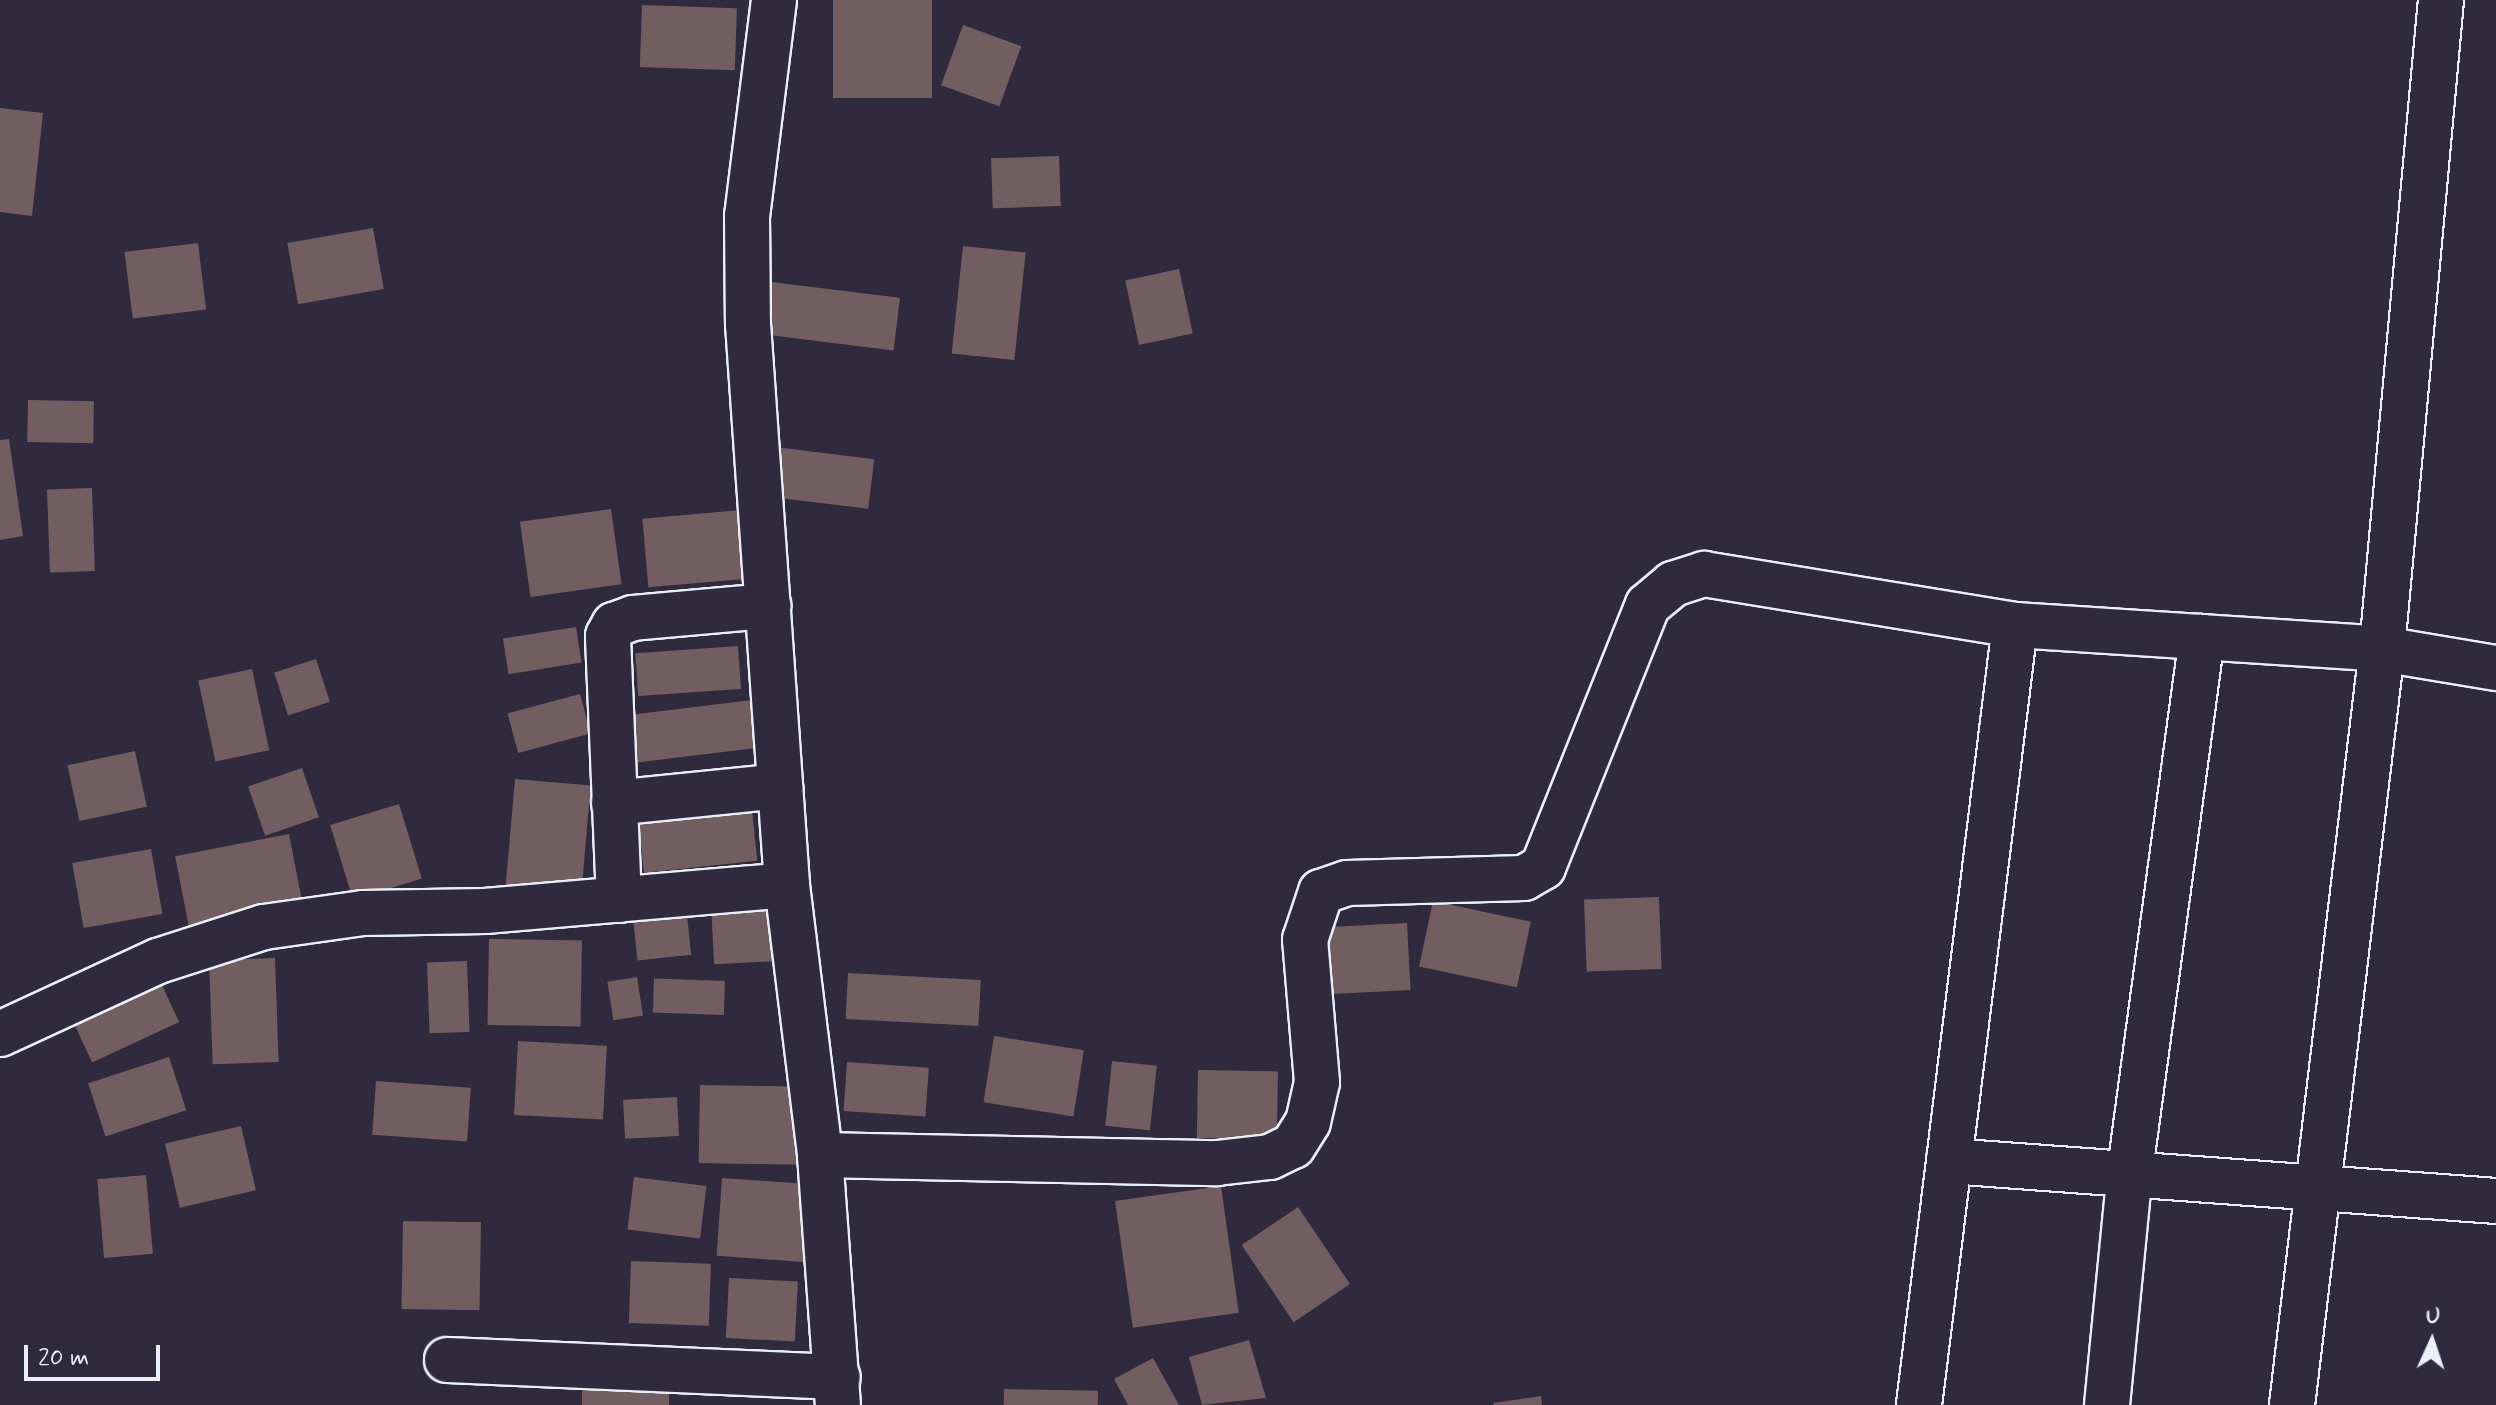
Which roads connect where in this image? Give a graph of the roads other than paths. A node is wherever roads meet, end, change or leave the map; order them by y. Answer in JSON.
{"nodes":[{"id":1,"x":774,"y":0,"type":"edge"},
{"id":2,"x":2441,"y":0,"type":"edge"},
{"id":3,"x":768,"y":606,"type":"junction"},
{"id":4,"x":2015,"y":625,"type":"junction"},
{"id":5,"x":2202,"y":637,"type":"junction"},
{"id":6,"x":2382,"y":649,"type":"junction"},
{"id":7,"x":2496,"y":668,"type":"edge"},
{"id":8,"x":780,"y":786,"type":"junction"},
{"id":9,"x":614,"y":803,"type":"junction"},
{"id":10,"x":787,"y":885,"type":"junction"},
{"id":11,"x":619,"y":900,"type":"junction"},
{"id":12,"x":0,"y":1034,"type":"edge"},
{"id":13,"x":820,"y":1155,"type":"junction"},
{"id":14,"x":1949,"y":1161,"type":"junction"},
{"id":15,"x":2130,"y":1170,"type":"junction"},
{"id":16,"x":2316,"y":1183,"type":"junction"},
{"id":17,"x":2496,"y":1201,"type":"edge"},
{"id":18,"x":447,"y":1360,"type":"dead end"},
{"id":19,"x":838,"y":1391,"type":"edge"},
{"id":20,"x":1919,"y":1405,"type":"edge"},
{"id":21,"x":2107,"y":1405,"type":"edge"},
{"id":22,"x":2292,"y":1405,"type":"edge"}],
"edges":[{"from":1,"to":3,"type":"street"},
{"from":2,"to":6,"type":"street"},
{"from":3,"to":8,"type":"street"},
{"from":3,"to":9,"type":"street"},
{"from":4,"to":5,"type":"street"},
{"from":4,"to":13,"type":"street"},
{"from":4,"to":14,"type":"street"},
{"from":5,"to":6,"type":"street"},
{"from":5,"to":15,"type":"street"},
{"from":6,"to":7,"type":"street"},
{"from":6,"to":16,"type":"street"},
{"from":8,"to":9,"type":"street"},
{"from":8,"to":10,"type":"street"},
{"from":9,"to":11,"type":"street"},
{"from":10,"to":11,"type":"street"},
{"from":10,"to":13,"type":"street"},
{"from":11,"to":12,"type":"street"},
{"from":13,"to":19,"type":"street"},
{"from":14,"to":15,"type":"street"},
{"from":14,"to":20,"type":"street"},
{"from":15,"to":16,"type":"street"},
{"from":15,"to":21,"type":"street"},
{"from":16,"to":17,"type":"street"},
{"from":16,"to":22,"type":"street"},
{"from":18,"to":19,"type":"street"}]}
